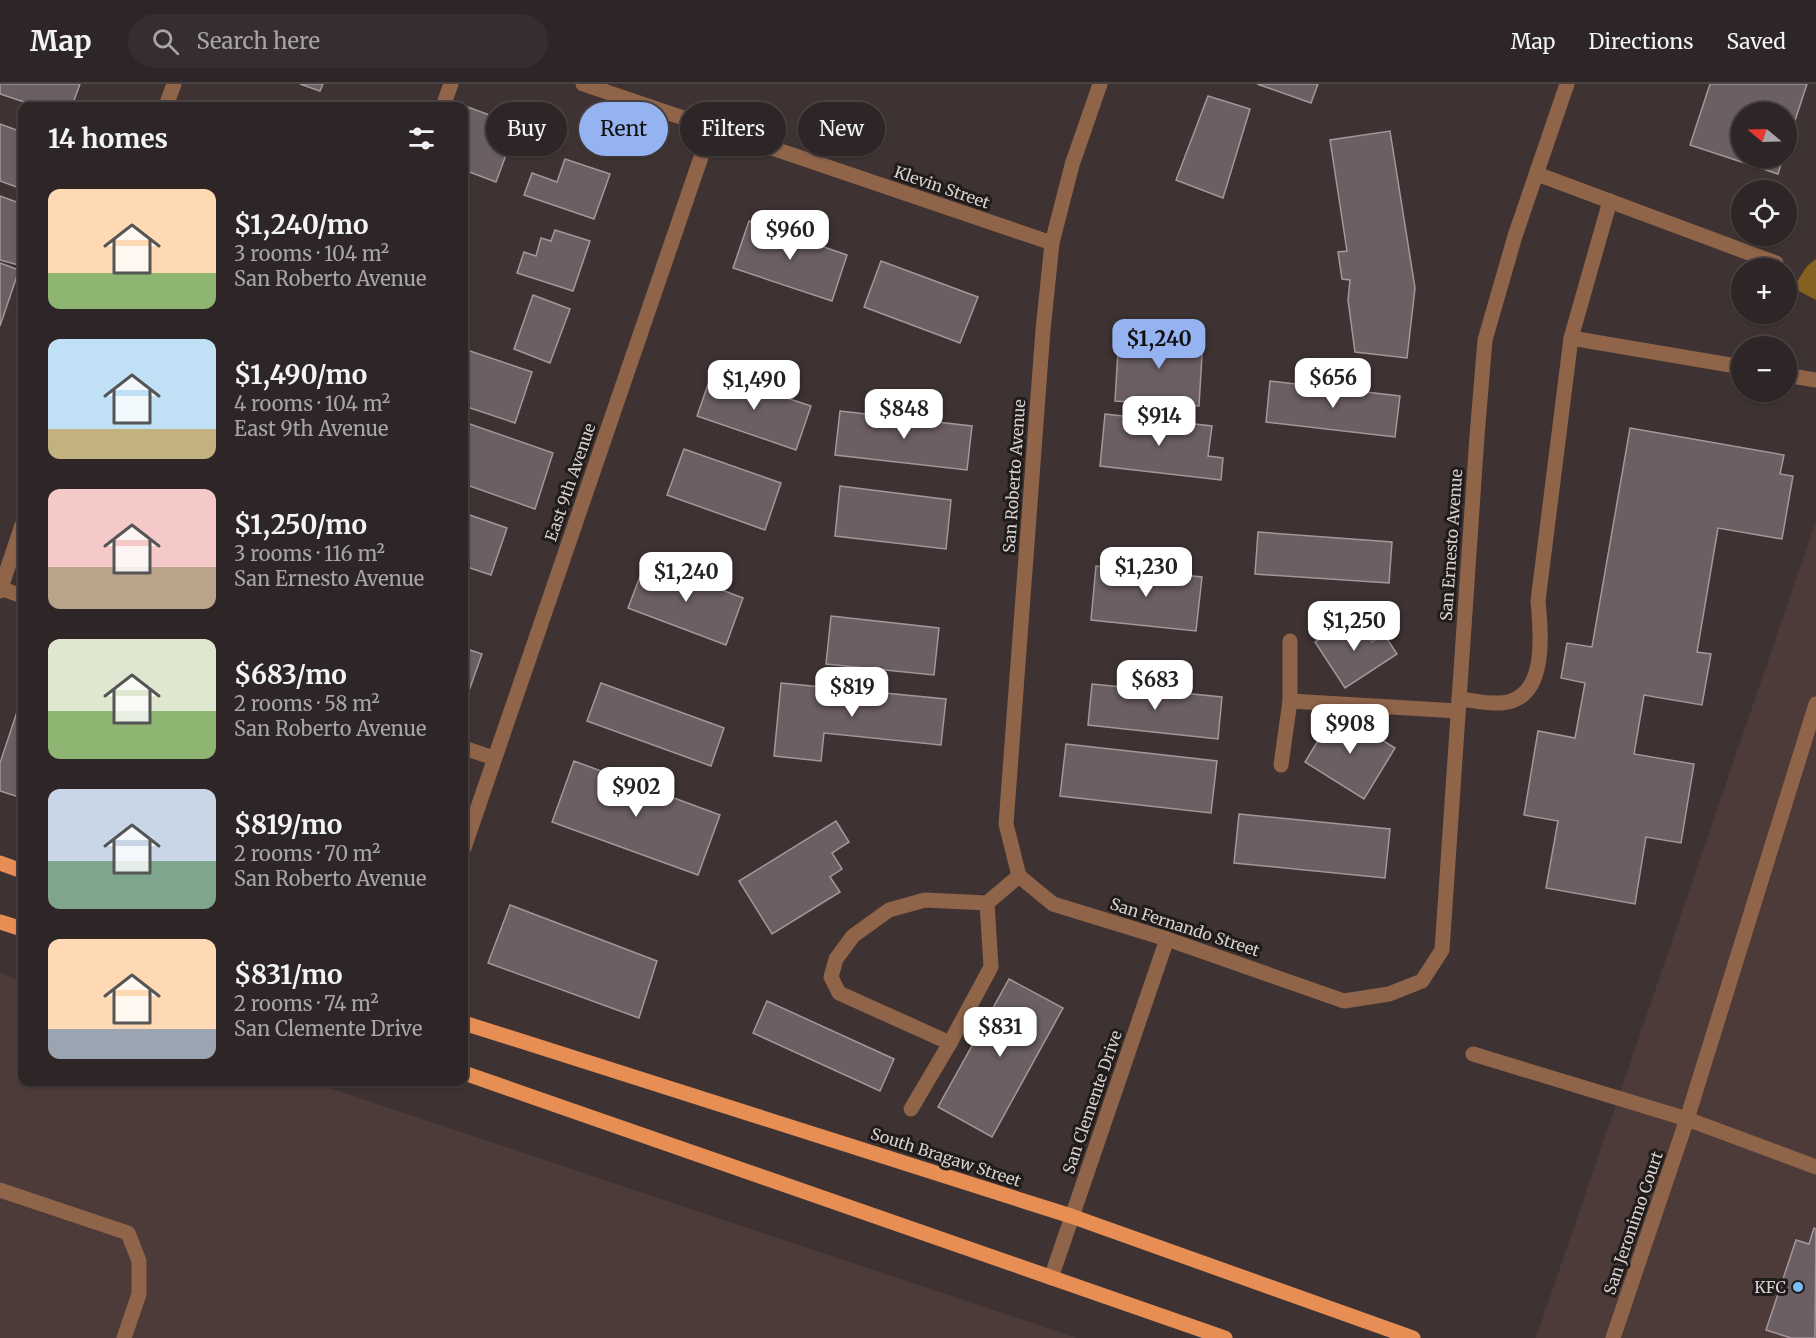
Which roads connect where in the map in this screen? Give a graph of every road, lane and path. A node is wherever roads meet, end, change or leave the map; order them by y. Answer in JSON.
{"nodes":[{"id":1,"x":174,"y":84,"type":"edge"},
{"id":2,"x":451,"y":84,"type":"edge"},
{"id":3,"x":583,"y":84,"type":"edge"},
{"id":4,"x":1100,"y":84,"type":"edge"},
{"id":5,"x":1567,"y":84,"type":"edge"},
{"id":6,"x":167,"y":102,"type":"edge"},
{"id":7,"x":444,"y":102,"type":"edge"},
{"id":8,"x":680,"y":117,"type":"edge"},
{"id":9,"x":786,"y":153,"type":"edge"},
{"id":10,"x":701,"y":156,"type":"edge"},
{"id":11,"x":1537,"y":174,"type":"junction"},
{"id":12,"x":1610,"y":201,"type":"junction"},
{"id":13,"x":1052,"y":243,"type":"junction"},
{"id":14,"x":1763,"y":258,"type":"edge"},
{"id":15,"x":1571,"y":338,"type":"junction"},
{"id":16,"x":1731,"y":365,"type":"edge"},
{"id":17,"x":1797,"y":377,"type":"edge"},
{"id":18,"x":1816,"y":380,"type":"edge"},
{"id":19,"x":18,"y":537,"type":"edge"},
{"id":20,"x":0,"y":589,"type":"edge"},
{"id":21,"x":18,"y":595,"type":"edge"},
{"id":22,"x":1290,"y":641,"type":"dead end"},
{"id":23,"x":1290,"y":701,"type":"junction"},
{"id":24,"x":1816,"y":704,"type":"edge"},
{"id":25,"x":1458,"y":705,"type":"junction"},
{"id":26,"x":468,"y":749,"type":"edge"},
{"id":27,"x":494,"y":758,"type":"junction"},
{"id":28,"x":1281,"y":765,"type":"dead end"},
{"id":29,"x":468,"y":836,"type":"edge"},
{"id":30,"x":0,"y":863,"type":"edge"},
{"id":31,"x":18,"y":870,"type":"edge"},
{"id":32,"x":1019,"y":876,"type":"junction"},
{"id":33,"x":987,"y":903,"type":"junction"},
{"id":34,"x":0,"y":922,"type":"edge"},
{"id":35,"x":18,"y":928,"type":"edge"},
{"id":36,"x":1167,"y":939,"type":"junction"},
{"id":37,"x":1389,"y":994,"type":"joint"},
{"id":38,"x":468,"y":1024,"type":"edge"},
{"id":39,"x":950,"y":1043,"type":"junction"},
{"id":40,"x":1473,"y":1054,"type":"dead end"},
{"id":41,"x":468,"y":1075,"type":"edge"},
{"id":42,"x":911,"y":1109,"type":"dead end"},
{"id":43,"x":1687,"y":1119,"type":"junction"},
{"id":44,"x":1816,"y":1167,"type":"edge"},
{"id":45,"x":0,"y":1190,"type":"edge"},
{"id":46,"x":1071,"y":1216,"type":"junction"},
{"id":47,"x":1051,"y":1278,"type":"junction"},
{"id":48,"x":124,"y":1338,"type":"edge"},
{"id":49,"x":1226,"y":1338,"type":"edge"},
{"id":50,"x":1413,"y":1338,"type":"edge"},
{"id":51,"x":1613,"y":1338,"type":"edge"}],
"edges":[{"from":1,"to":6,"type":"street"},
{"from":2,"to":7,"type":"street"},
{"from":3,"to":8,"type":"street","name":"Klevin Street"},
{"from":4,"to":13,"type":"street","name":"San Roberto Avenue"},
{"from":5,"to":11,"type":"street","name":"San Ernesto Avenue"},
{"from":9,"to":13,"type":"street","name":"Klevin Street"},
{"from":10,"to":27,"type":"street","name":"East 9th Avenue"},
{"from":11,"to":12,"type":"street"},
{"from":11,"to":25,"type":"street","name":"San Ernesto Avenue"},
{"from":12,"to":14,"type":"street"},
{"from":12,"to":15,"type":"street"},
{"from":13,"to":32,"type":"street","name":"San Roberto Avenue"},
{"from":15,"to":16,"type":"street"},
{"from":15,"to":25,"type":"street"},
{"from":17,"to":18,"type":"street"},
{"from":19,"to":20,"type":"street"},
{"from":20,"to":21,"type":"street"},
{"from":22,"to":23,"type":"street"},
{"from":23,"to":25,"type":"street"},
{"from":23,"to":28,"type":"street"},
{"from":24,"to":43,"type":"street","name":"San Jeronimo Court"},
{"from":25,"to":37,"type":"street","name":"San Ernesto Avenue"},
{"from":26,"to":27,"type":"street"},
{"from":27,"to":29,"type":"street","name":"East 9th Avenue"},
{"from":30,"to":31,"type":"main road"},
{"from":32,"to":33,"type":"street"},
{"from":32,"to":36,"type":"street","name":"San Fernando Street"},
{"from":33,"to":39,"type":"street"},
{"from":33,"to":39,"type":"street"},
{"from":34,"to":35,"type":"main road"},
{"from":36,"to":37,"type":"street","name":"San Fernando Street"},
{"from":36,"to":46,"type":"street","name":"San Clemente Drive"},
{"from":38,"to":46,"type":"main road","name":"South Bragaw Street"},
{"from":39,"to":42,"type":"street"},
{"from":40,"to":43,"type":"street"},
{"from":41,"to":47,"type":"main road"},
{"from":43,"to":44,"type":"street"},
{"from":43,"to":51,"type":"street","name":"San Jeronimo Court"},
{"from":45,"to":48,"type":"street"},
{"from":46,"to":47,"type":"street","name":"San Clemente Drive"},
{"from":46,"to":50,"type":"main road","name":"South Bragaw Street"},
{"from":47,"to":49,"type":"main road"}]}
